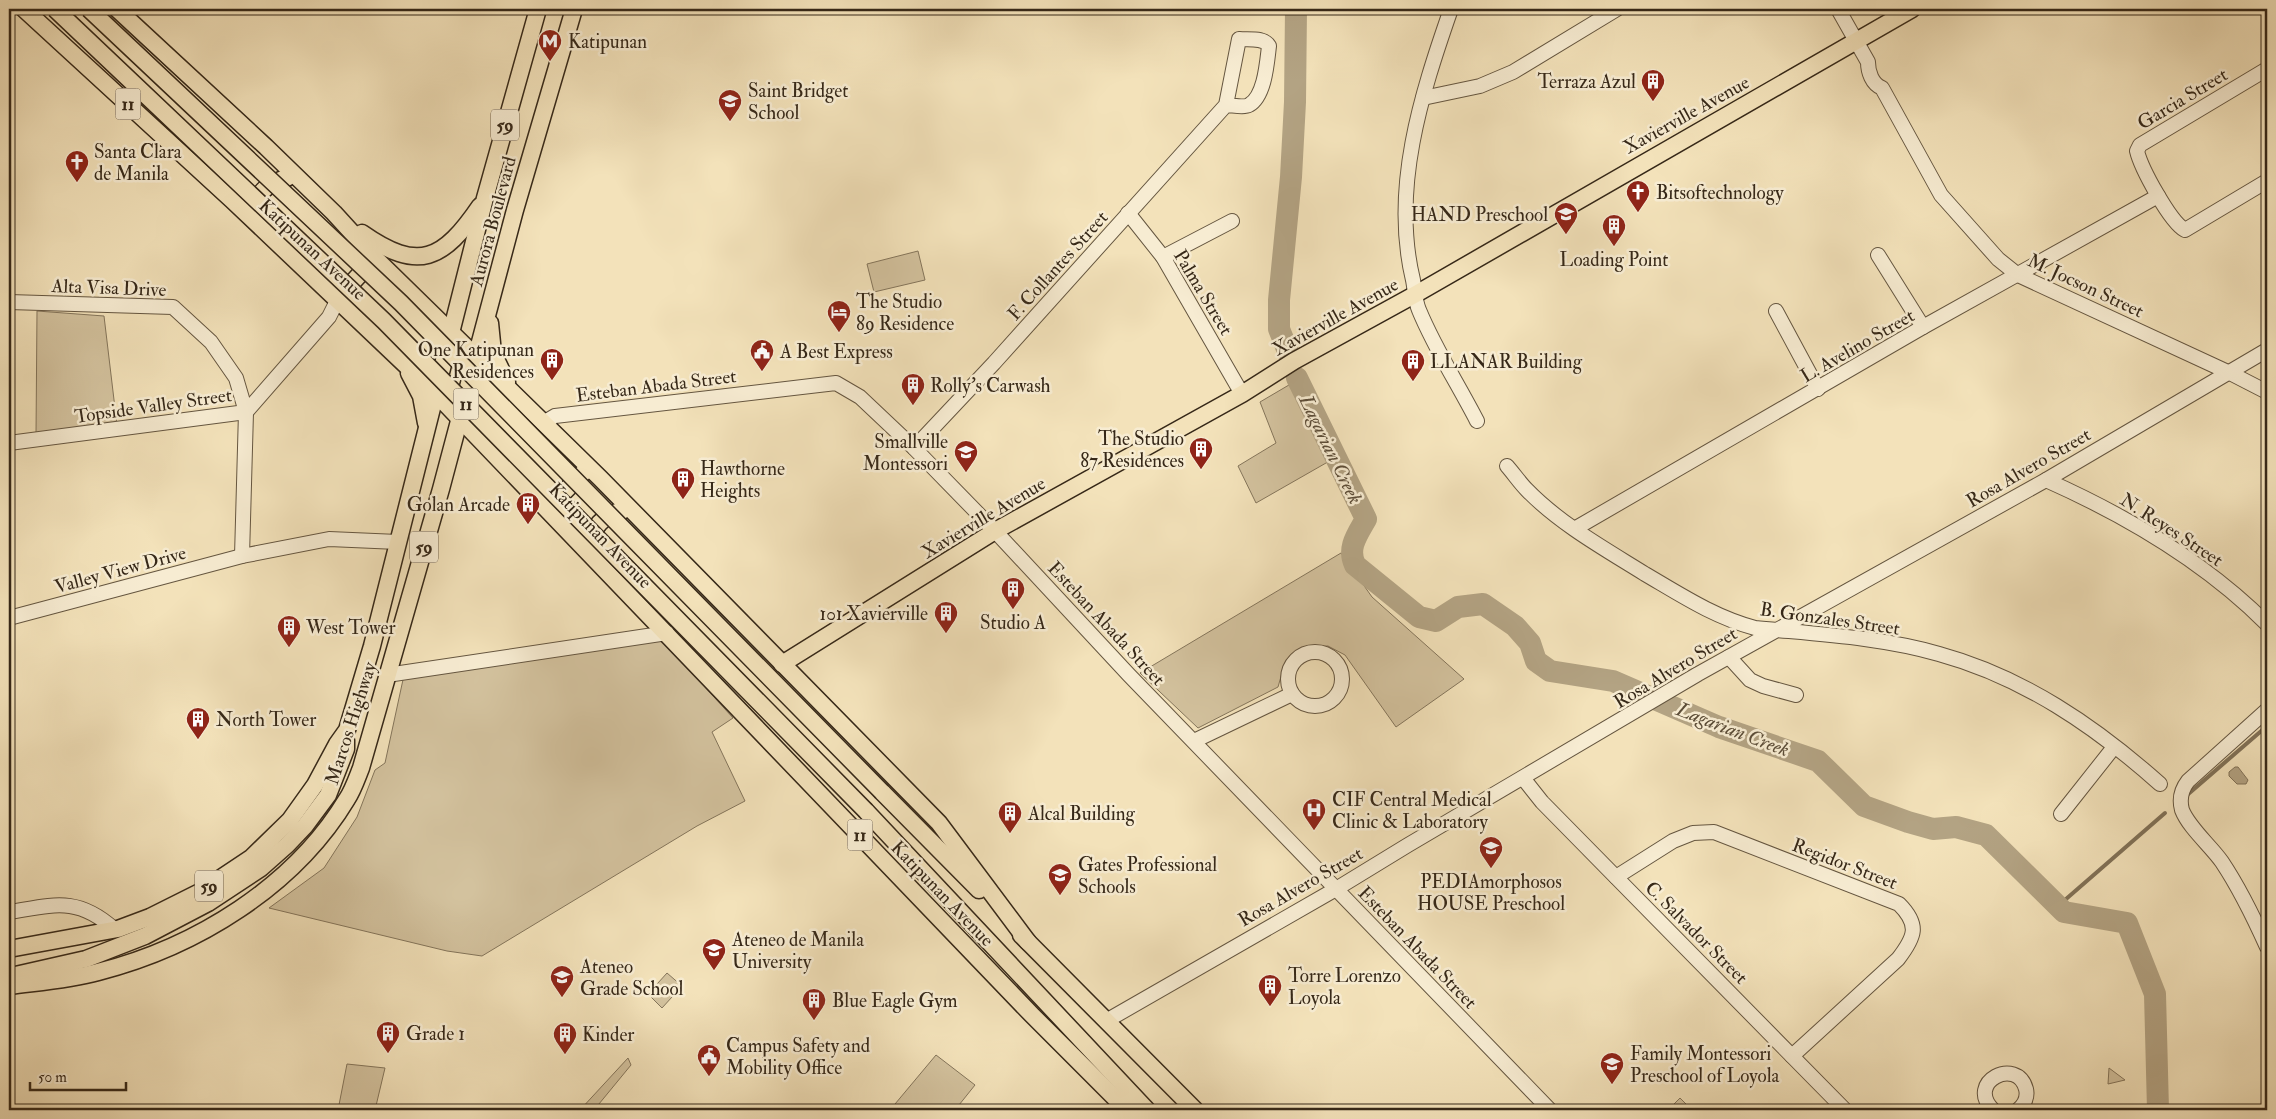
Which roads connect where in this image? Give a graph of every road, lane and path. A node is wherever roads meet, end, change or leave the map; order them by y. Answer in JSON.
{"nodes":[{"id":1,"x":24,"y":9,"type":"edge"},
{"id":2,"x":55,"y":9,"type":"edge"},
{"id":3,"x":89,"y":9,"type":"edge"},
{"id":4,"x":117,"y":9,"type":"edge"},
{"id":5,"x":538,"y":9,"type":"edge"},
{"id":6,"x":574,"y":9,"type":"edge"},
{"id":7,"x":1451,"y":9,"type":"edge"},
{"id":8,"x":1617,"y":9,"type":"edge"},
{"id":9,"x":1838,"y":9,"type":"edge"},
{"id":10,"x":1912,"y":9,"type":"edge"},
{"id":11,"x":1856,"y":41,"type":"junction"},
{"id":12,"x":2267,"y":69,"type":"edge"},
{"id":13,"x":1423,"y":98,"type":"junction"},
{"id":14,"x":1226,"y":105,"type":"junction"},
{"id":15,"x":266,"y":147,"type":"junction"},
{"id":16,"x":296,"y":176,"type":"junction"},
{"id":17,"x":2267,"y":181,"type":"edge"},
{"id":18,"x":2158,"y":196,"type":"junction"},
{"id":19,"x":485,"y":198,"type":"junction"},
{"id":20,"x":232,"y":200,"type":"junction"},
{"id":21,"x":334,"y":213,"type":"junction"},
{"id":22,"x":1128,"y":213,"type":"junction"},
{"id":23,"x":1232,"y":221,"type":"dead end"},
{"id":24,"x":260,"y":226,"type":"junction"},
{"id":25,"x":1878,"y":255,"type":"dead end"},
{"id":26,"x":1163,"y":257,"type":"junction"},
{"id":27,"x":376,"y":258,"type":"junction"},
{"id":28,"x":2018,"y":275,"type":"junction"},
{"id":29,"x":1416,"y":294,"type":"junction"},
{"id":30,"x":338,"y":299,"type":"junction"},
{"id":31,"x":491,"y":301,"type":"junction"},
{"id":32,"x":9,"y":302,"type":"edge"},
{"id":33,"x":1776,"y":311,"type":"dead end"},
{"id":34,"x":1923,"y":328,"type":"junction"},
{"id":35,"x":452,"y":333,"type":"junction"},
{"id":36,"x":2267,"y":350,"type":"edge"},
{"id":37,"x":476,"y":358,"type":"junction"},
{"id":38,"x":402,"y":360,"type":"junction"},
{"id":39,"x":2230,"y":373,"type":"junction"},
{"id":40,"x":1818,"y":389,"type":"junction"},
{"id":41,"x":2267,"y":392,"type":"edge"},
{"id":42,"x":436,"y":393,"type":"junction"},
{"id":43,"x":1242,"y":394,"type":"junction"},
{"id":44,"x":514,"y":395,"type":"junction"},
{"id":45,"x":246,"y":412,"type":"junction"},
{"id":46,"x":460,"y":418,"type":"junction"},
{"id":47,"x":1478,"y":421,"type":"dead end"},
{"id":48,"x":542,"y":423,"type":"junction"},
{"id":49,"x":427,"y":427,"type":"junction"},
{"id":50,"x":9,"y":443,"type":"edge"},
{"id":51,"x":914,"y":448,"type":"junction"},
{"id":52,"x":1508,"y":466,"type":"dead end"},
{"id":53,"x":588,"y":467,"type":"junction"},
{"id":54,"x":2046,"y":480,"type":"junction"},
{"id":55,"x":548,"y":508,"type":"junction"},
{"id":56,"x":636,"y":516,"type":"junction"},
{"id":57,"x":1576,"y":528,"type":"junction"},
{"id":58,"x":995,"y":531,"type":"junction"},
{"id":59,"x":398,"y":542,"type":"junction"},
{"id":60,"x":242,"y":556,"type":"junction"},
{"id":61,"x":595,"y":558,"type":"junction"},
{"id":62,"x":9,"y":618,"type":"edge"},
{"id":63,"x":2267,"y":624,"type":"edge"},
{"id":64,"x":1776,"y":630,"type":"junction"},
{"id":65,"x":667,"y":633,"type":"junction"},
{"id":66,"x":1729,"y":657,"type":"junction"},
{"id":67,"x":782,"y":664,"type":"junction"},
{"id":68,"x":387,"y":675,"type":"junction"},
{"id":69,"x":1292,"y":694,"type":"dead end"},
{"id":70,"x":1796,"y":695,"type":"dead end"},
{"id":71,"x":2267,"y":710,"type":"edge"},
{"id":72,"x":347,"y":730,"type":"junction"},
{"id":73,"x":1194,"y":741,"type":"junction"},
{"id":74,"x":2114,"y":747,"type":"junction"},
{"id":75,"x":1523,"y":778,"type":"junction"},
{"id":76,"x":2160,"y":784,"type":"dead end"},
{"id":77,"x":2061,"y":814,"type":"dead end"},
{"id":78,"x":1616,"y":877,"type":"junction"},
{"id":79,"x":1336,"y":889,"type":"junction"},
{"id":80,"x":9,"y":912,"type":"edge"},
{"id":81,"x":114,"y":929,"type":"junction"},
{"id":82,"x":1028,"y":942,"type":"junction"},
{"id":83,"x":2267,"y":947,"type":"edge"},
{"id":84,"x":9,"y":948,"type":"edge"},
{"id":85,"x":9,"y":976,"type":"edge"},
{"id":86,"x":58,"y":980,"type":"junction"},
{"id":87,"x":9,"y":986,"type":"edge"},
{"id":88,"x":9,"y":994,"type":"edge"},
{"id":89,"x":1106,"y":1021,"type":"junction"},
{"id":90,"x":1792,"y":1056,"type":"junction"},
{"id":91,"x":1127,"y":1110,"type":"edge"},
{"id":92,"x":1147,"y":1110,"type":"edge"},
{"id":93,"x":1195,"y":1110,"type":"edge"},
{"id":94,"x":1550,"y":1110,"type":"edge"},
{"id":95,"x":1845,"y":1110,"type":"edge"},
{"id":96,"x":1993,"y":1110,"type":"edge"},
{"id":97,"x":2018,"y":1110,"type":"edge"}],
"edges":[{"from":1,"to":20,"type":"main road","name":"Katipunan Avenue","number":"11"},
{"from":2,"to":92,"type":"main road","name":"Katipunan Avenue","number":"11","bridge":true},
{"from":3,"to":82,"type":"main road","name":"Katipunan Avenue","number":"11","bridge":true},
{"from":4,"to":15,"type":"main road","name":"Katipunan Avenue","number":"11"},
{"from":5,"to":19,"type":"main road","name":"Aurora Boulevard","number":"59"},
{"from":6,"to":31,"type":"main road","name":"Aurora Boulevard","number":"59"},
{"from":7,"to":13,"type":"street"},
{"from":8,"to":13,"type":"street"},
{"from":9,"to":11,"type":"street","name":"M. Jocson Street"},
{"from":10,"to":11,"type":"main road","name":"Xavierville Avenue"},
{"from":11,"to":28,"type":"street","name":"M. Jocson Street"},
{"from":11,"to":29,"type":"main road","name":"Xavierville Avenue"},
{"from":12,"to":18,"type":"street","name":"Garcia Street"},
{"from":13,"to":29,"type":"street"},
{"from":14,"to":14,"type":"street"},
{"from":14,"to":22,"type":"street","name":"F. Collantes Street"},
{"from":15,"to":16,"type":"main road","name":"Katipunan Avenue","number":"11"},
{"from":15,"to":20,"type":"main road"},
{"from":16,"to":21,"type":"main road","name":"Katipunan Avenue","number":"11"},
{"from":16,"to":24,"type":"main road"},
{"from":17,"to":18,"type":"street","name":"Garcia Street"},
{"from":18,"to":28,"type":"street","name":"L. Avelino Street"},
{"from":19,"to":21,"type":"main road"},
{"from":19,"to":35,"type":"main road","name":"Aurora Boulevard","number":"59"},
{"from":20,"to":24,"type":"main road","name":"Katipunan Avenue","number":"11"},
{"from":21,"to":27,"type":"main road","name":"Katipunan Avenue","number":"11"},
{"from":22,"to":26,"type":"street","name":"Palma Street"},
{"from":22,"to":51,"type":"street","name":"F. Collantes Street"},
{"from":23,"to":26,"type":"street"},
{"from":24,"to":30,"type":"main road","name":"Katipunan Avenue","number":"11"},
{"from":25,"to":34,"type":"street"},
{"from":26,"to":43,"type":"street","name":"Palma Street"},
{"from":27,"to":30,"type":"main road"},
{"from":27,"to":35,"type":"main road","name":"Katipunan Avenue","number":"11"},
{"from":28,"to":34,"type":"street","name":"L. Avelino Street"},
{"from":28,"to":39,"type":"street","name":"M. Jocson Street"},
{"from":29,"to":43,"type":"main road","name":"Xavierville Avenue"},
{"from":29,"to":47,"type":"street"},
{"from":30,"to":38,"type":"main road","name":"Katipunan Avenue","number":"11"},
{"from":30,"to":45,"type":"street","name":"Topside Valley Street"},
{"from":31,"to":37,"type":"main road","name":"Aurora Boulevard","number":"59"},
{"from":31,"to":44,"type":"main road"},
{"from":32,"to":45,"type":"street","name":"Alta Visa Drive"},
{"from":33,"to":40,"type":"street"},
{"from":34,"to":40,"type":"street","name":"L. Avelino Street"},
{"from":35,"to":37,"type":"main road","name":"Katipunan Avenue","number":"11"},
{"from":35,"to":42,"type":"main road","number":"59"},
{"from":36,"to":39,"type":"street","name":"Rosa Alvero Street"},
{"from":37,"to":44,"type":"main road","name":"Katipunan Avenue","number":"11"},
{"from":37,"to":46,"type":"main road","number":"59"},
{"from":38,"to":42,"type":"main road","name":"Katipunan Avenue","number":"11"},
{"from":38,"to":49,"type":"main road"},
{"from":39,"to":41,"type":"street","name":"M. Jocson Street"},
{"from":39,"to":54,"type":"street","name":"Rosa Alvero Street"},
{"from":40,"to":57,"type":"street","name":"L. Avelino Street"},
{"from":42,"to":46,"type":"main road","name":"Katipunan Avenue","number":"11"},
{"from":42,"to":49,"type":"main road","name":"Marcos Highway","number":"59"},
{"from":43,"to":58,"type":"main road","name":"Xavierville Avenue"},
{"from":44,"to":48,"type":"main road","name":"Katipunan Avenue","number":"11"},
{"from":45,"to":50,"type":"street","name":"Topside Valley Street"},
{"from":45,"to":60,"type":"street","name":"Alta Visa Drive"},
{"from":46,"to":55,"type":"main road","name":"Katipunan Avenue","number":"11"},
{"from":46,"to":68,"type":"main road","name":"Marcos Highway","number":"59"},
{"from":48,"to":51,"type":"street","name":"Esteban Abada Street"},
{"from":48,"to":53,"type":"main road","name":"Katipunan Avenue","number":"11"},
{"from":49,"to":59,"type":"main road","name":"Marcos Highway","number":"59"},
{"from":51,"to":58,"type":"street","name":"Esteban Abada Street"},
{"from":52,"to":57,"type":"street","name":"B. Gonzales Street"},
{"from":53,"to":55,"type":"main road"},
{"from":53,"to":56,"type":"main road","name":"Katipunan Avenue","number":"11"},
{"from":54,"to":63,"type":"street","name":"N. Reyes Street"},
{"from":54,"to":64,"type":"street","name":"Rosa Alvero Street"},
{"from":55,"to":61,"type":"main road","name":"Katipunan Avenue","number":"11"},
{"from":56,"to":61,"type":"main road"},
{"from":56,"to":67,"type":"main road","name":"Katipunan Avenue","number":"11"},
{"from":57,"to":64,"type":"street","name":"B. Gonzales Street"},
{"from":58,"to":67,"type":"main road","name":"Xavierville Avenue"},
{"from":58,"to":73,"type":"street","name":"Esteban Abada Street"},
{"from":59,"to":60,"type":"street","name":"Valley View Drive"},
{"from":59,"to":72,"type":"main road","name":"Marcos Highway","number":"59"},
{"from":60,"to":62,"type":"street","name":"Valley View Drive"},
{"from":61,"to":65,"type":"main road","name":"Katipunan Avenue","number":"11"},
{"from":64,"to":66,"type":"street","name":"Rosa Alvero Street"},
{"from":64,"to":74,"type":"street","name":"B. Gonzales Street"},
{"from":65,"to":68,"type":"street"},
{"from":65,"to":91,"type":"main road","name":"Katipunan Avenue","number":"11"},
{"from":66,"to":70,"type":"street"},
{"from":66,"to":75,"type":"street","name":"Rosa Alvero Street"},
{"from":67,"to":82,"type":"main road","name":"Katipunan Avenue","number":"11"},
{"from":68,"to":86,"type":"main road","name":"Marcos Highway","number":"59"},
{"from":69,"to":73,"type":"street"},
{"from":71,"to":83,"type":"street"},
{"from":72,"to":81,"type":"main road","name":"Marcos Highway","number":"59"},
{"from":72,"to":85,"type":"main road"},
{"from":73,"to":79,"type":"street","name":"Esteban Abada Street"},
{"from":74,"to":76,"type":"street","name":"B. Gonzales Street"},
{"from":74,"to":77,"type":"street"},
{"from":75,"to":78,"type":"street","name":"C. Salvador Street"},
{"from":75,"to":79,"type":"street","name":"Rosa Alvero Street"},
{"from":78,"to":90,"type":"street","name":"C. Salvador Street"},
{"from":78,"to":90,"type":"street","name":"Regidor Street"},
{"from":79,"to":89,"type":"street","name":"Rosa Alvero Street"},
{"from":79,"to":94,"type":"street","name":"Esteban Abada Street"},
{"from":80,"to":81,"type":"street"},
{"from":81,"to":84,"type":"main road","name":"Marcos Highway","number":"59"},
{"from":82,"to":89,"type":"main road","name":"Katipunan Avenue","number":"11"},
{"from":86,"to":87,"type":"main road","name":"Marcos Highway","number":"59"},
{"from":86,"to":88,"type":"main road"},
{"from":89,"to":93,"type":"main road","name":"Katipunan Avenue","number":"11"},
{"from":90,"to":95,"type":"street","name":"C. Salvador Street"},
{"from":96,"to":97,"type":"street"}]}
